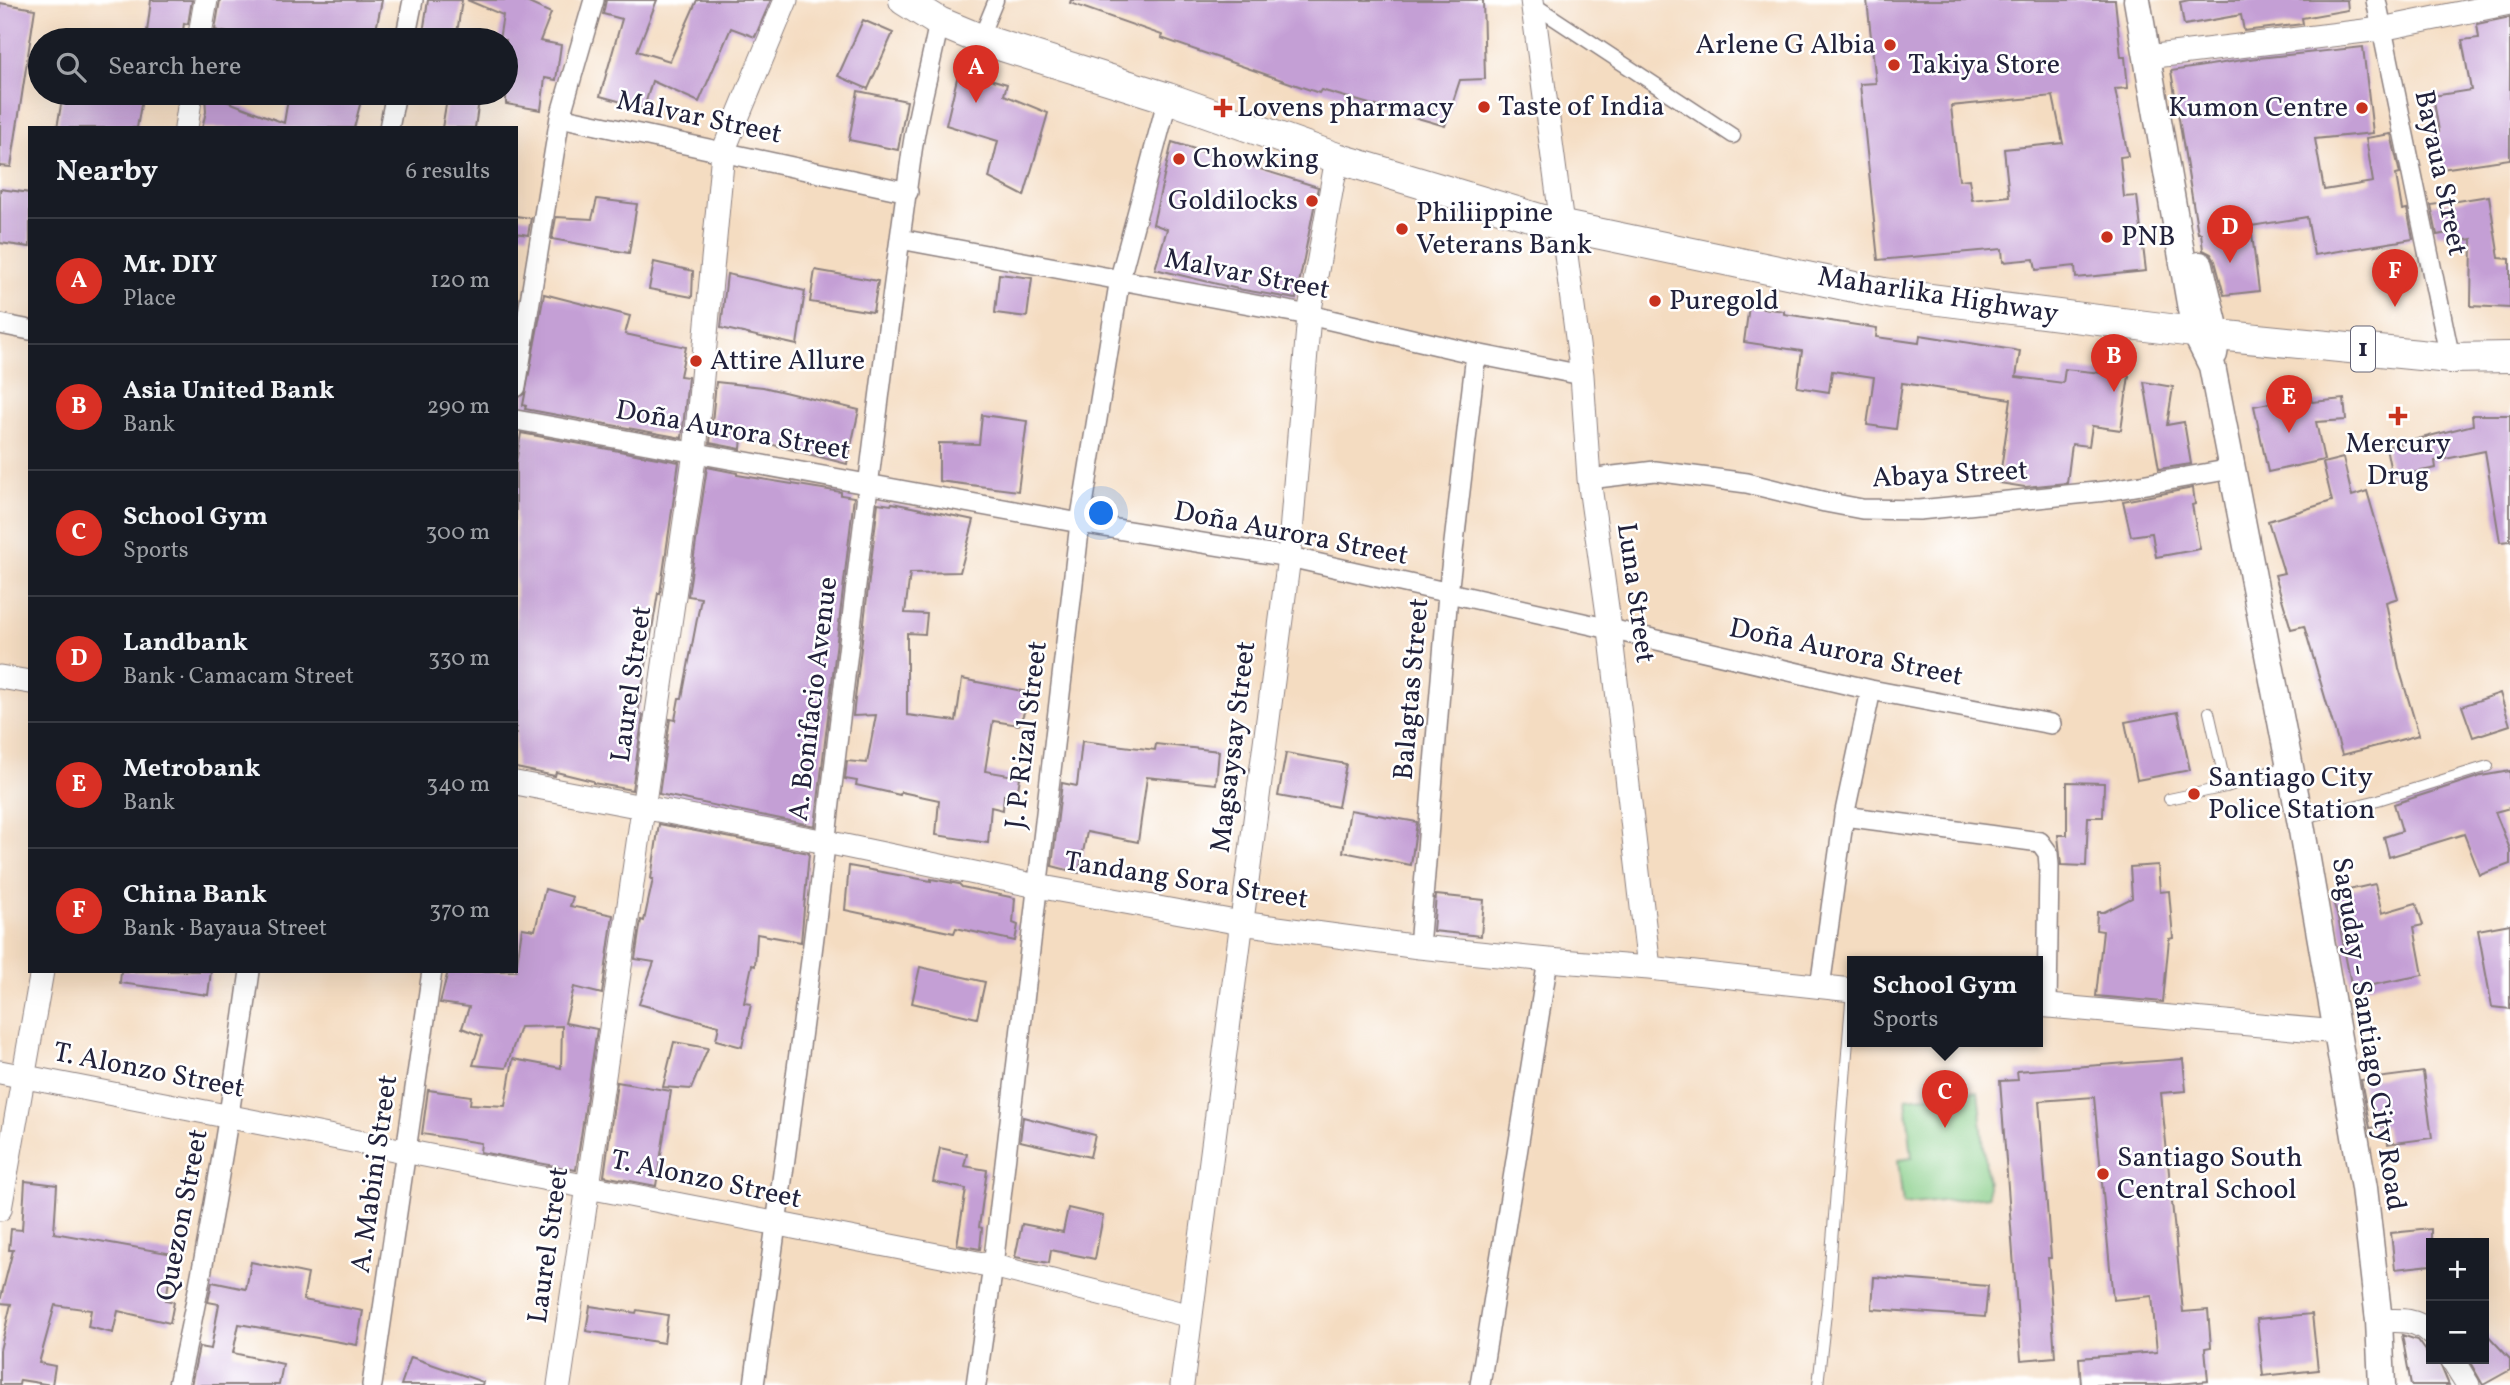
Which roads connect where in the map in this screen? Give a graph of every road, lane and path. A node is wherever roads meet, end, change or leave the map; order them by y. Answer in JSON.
{"nodes":[{"id":1,"x":206,"y":0,"type":"edge"},
{"id":2,"x":413,"y":0,"type":"edge"},
{"id":3,"x":594,"y":0,"type":"edge"},
{"id":4,"x":786,"y":0,"type":"edge"},
{"id":5,"x":904,"y":0,"type":"edge"},
{"id":6,"x":996,"y":0,"type":"edge"},
{"id":7,"x":1529,"y":0,"type":"edge"},
{"id":8,"x":2137,"y":0,"type":"edge"},
{"id":9,"x":2152,"y":0,"type":"edge"},
{"id":10,"x":2376,"y":0,"type":"edge"},
{"id":11,"x":2510,"y":3,"type":"edge"},
{"id":12,"x":939,"y":22,"type":"junction"},
{"id":13,"x":201,"y":28,"type":"edge"},
{"id":14,"x":407,"y":28,"type":"edge"},
{"id":15,"x":2381,"y":29,"type":"junction"},
{"id":16,"x":980,"y":39,"type":"junction"},
{"id":17,"x":2154,"y":57,"type":"junction"},
{"id":18,"x":1168,"y":98,"type":"junction"},
{"id":19,"x":189,"y":105,"type":"edge"},
{"id":20,"x":394,"y":105,"type":"edge"},
{"id":21,"x":560,"y":117,"type":"junction"},
{"id":22,"x":186,"y":126,"type":"edge"},
{"id":23,"x":389,"y":126,"type":"edge"},
{"id":24,"x":1733,"y":136,"type":"dead end"},
{"id":25,"x":723,"y":152,"type":"junction"},
{"id":26,"x":1336,"y":158,"type":"junction"},
{"id":27,"x":908,"y":192,"type":"junction"},
{"id":28,"x":1563,"y":226,"type":"junction"},
{"id":29,"x":900,"y":239,"type":"junction"},
{"id":30,"x":1120,"y":278,"type":"junction"},
{"id":31,"x":1309,"y":315,"type":"junction"},
{"id":32,"x":0,"y":324,"type":"edge"},
{"id":33,"x":28,"y":330,"type":"edge"},
{"id":34,"x":2206,"y":333,"type":"junction"},
{"id":35,"x":1476,"y":354,"type":"junction"},
{"id":36,"x":2510,"y":357,"type":"edge"},
{"id":37,"x":2450,"y":358,"type":"junction"},
{"id":38,"x":518,"y":375,"type":"edge"},
{"id":39,"x":1582,"y":375,"type":"junction"},
{"id":40,"x":518,"y":420,"type":"edge"},
{"id":41,"x":695,"y":452,"type":"junction"},
{"id":42,"x":2232,"y":469,"type":"junction"},
{"id":43,"x":1590,"y":479,"type":"junction"},
{"id":44,"x":867,"y":483,"type":"junction"},
{"id":45,"x":1080,"y":523,"type":"junction"},
{"id":46,"x":1289,"y":557,"type":"junction"},
{"id":47,"x":1448,"y":594,"type":"junction"},
{"id":48,"x":1611,"y":629,"type":"junction"},
{"id":49,"x":0,"y":677,"type":"edge"},
{"id":50,"x":28,"y":682,"type":"edge"},
{"id":51,"x":1871,"y":690,"type":"junction"},
{"id":52,"x":2209,"y":712,"type":"dead end"},
{"id":53,"x":2051,"y":724,"type":"dead end"},
{"id":54,"x":2290,"y":765,"type":"junction"},
{"id":55,"x":2488,"y":766,"type":"dead end"},
{"id":56,"x":518,"y":783,"type":"edge"},
{"id":57,"x":2226,"y":787,"type":"junction"},
{"id":58,"x":2169,"y":799,"type":"dead end"},
{"id":59,"x":644,"y":808,"type":"junction"},
{"id":60,"x":1844,"y":816,"type":"junction"},
{"id":61,"x":2300,"y":819,"type":"junction"},
{"id":62,"x":826,"y":842,"type":"junction"},
{"id":63,"x":1037,"y":886,"type":"junction"},
{"id":64,"x":1241,"y":923,"type":"junction"},
{"id":65,"x":1419,"y":947,"type":"junction"},
{"id":66,"x":1548,"y":960,"type":"junction"},
{"id":67,"x":1649,"y":968,"type":"junction"},
{"id":68,"x":41,"y":973,"type":"edge"},
{"id":69,"x":250,"y":973,"type":"edge"},
{"id":70,"x":432,"y":973,"type":"edge"},
{"id":71,"x":2043,"y":986,"type":"edge"},
{"id":72,"x":1820,"y":987,"type":"junction"},
{"id":73,"x":1847,"y":990,"type":"edge"},
{"id":74,"x":2043,"y":1006,"type":"edge"},
{"id":75,"x":2337,"y":1032,"type":"junction"},
{"id":76,"x":1847,"y":1047,"type":"edge"},
{"id":77,"x":11,"y":1074,"type":"edge"},
{"id":78,"x":230,"y":1117,"type":"junction"},
{"id":79,"x":408,"y":1150,"type":"junction"},
{"id":80,"x":587,"y":1186,"type":"junction"},
{"id":81,"x":0,"y":1209,"type":"edge"},
{"id":82,"x":776,"y":1226,"type":"junction"},
{"id":83,"x":992,"y":1266,"type":"junction"},
{"id":84,"x":1191,"y":1315,"type":"junction"},
{"id":85,"x":2379,"y":1321,"type":"junction"},
{"id":86,"x":2426,"y":1328,"type":"edge"},
{"id":87,"x":2455,"y":1364,"type":"edge"},
{"id":88,"x":177,"y":1385,"type":"edge"},
{"id":89,"x":372,"y":1385,"type":"edge"},
{"id":90,"x":559,"y":1385,"type":"edge"},
{"id":91,"x":754,"y":1385,"type":"edge"},
{"id":92,"x":976,"y":1385,"type":"edge"},
{"id":93,"x":1182,"y":1385,"type":"edge"},
{"id":94,"x":1480,"y":1385,"type":"edge"},
{"id":95,"x":1818,"y":1385,"type":"edge"},
{"id":96,"x":2382,"y":1385,"type":"edge"},
{"id":97,"x":2468,"y":1385,"type":"edge"}],
"edges":[{"from":1,"to":13,"type":"street"},
{"from":2,"to":14,"type":"street"},
{"from":3,"to":21,"type":"street"},
{"from":4,"to":25,"type":"street","name":"Laurel Street"},
{"from":5,"to":12,"type":"main road","name":"Maharlika Highway","number":"1"},
{"from":6,"to":16,"type":"street"},
{"from":7,"to":24,"type":"street"},
{"from":7,"to":28,"type":"street","name":"Luna Street"},
{"from":8,"to":17,"type":"main road"},
{"from":9,"to":17,"type":"main road"},
{"from":10,"to":15,"type":"street","name":"Bayaua Street"},
{"from":11,"to":15,"type":"street"},
{"from":12,"to":16,"type":"main road","name":"Maharlika Highway","number":"1"},
{"from":12,"to":27,"type":"street","name":"A. Bonifacio Avenue"},
{"from":15,"to":17,"type":"street"},
{"from":15,"to":37,"type":"street","name":"Bayaua Street"},
{"from":16,"to":18,"type":"main road","name":"Maharlika Highway","number":"1"},
{"from":17,"to":34,"type":"main road","name":"Saguday - Santiago City Road"},
{"from":18,"to":26,"type":"main road","name":"Maharlika Highway","number":"1"},
{"from":18,"to":30,"type":"street","name":"J. P. Rizal Street"},
{"from":19,"to":22,"type":"street"},
{"from":20,"to":23,"type":"street"},
{"from":21,"to":25,"type":"street","name":"Malvar Street"},
{"from":21,"to":38,"type":"street"},
{"from":25,"to":27,"type":"street","name":"Malvar Street"},
{"from":25,"to":41,"type":"street","name":"Laurel Street"},
{"from":26,"to":28,"type":"main road","name":"Maharlika Highway","number":"1"},
{"from":26,"to":31,"type":"street","name":"Magsaysay Street"},
{"from":27,"to":29,"type":"street","name":"A. Bonifacio Avenue"},
{"from":28,"to":34,"type":"main road","name":"Maharlika Highway","number":"1"},
{"from":28,"to":39,"type":"street","name":"Luna Street"},
{"from":29,"to":30,"type":"street","name":"Malvar Street"},
{"from":29,"to":44,"type":"street","name":"A. Bonifacio Avenue"},
{"from":30,"to":31,"type":"street","name":"Malvar Street"},
{"from":30,"to":45,"type":"street","name":"J. P. Rizal Street"},
{"from":31,"to":35,"type":"street","name":"Malvar Street"},
{"from":31,"to":46,"type":"street","name":"Magsaysay Street"},
{"from":32,"to":33,"type":"street"},
{"from":34,"to":37,"type":"main road","name":"Maharlika Highway","number":"1"},
{"from":34,"to":42,"type":"main road","name":"Saguday - Santiago City Road"},
{"from":35,"to":39,"type":"street","name":"Malvar Street"},
{"from":35,"to":47,"type":"street","name":"Balagtas Street"},
{"from":36,"to":37,"type":"main road","name":"Maharlika Highway","number":"1"},
{"from":39,"to":43,"type":"street","name":"Luna Street"},
{"from":40,"to":41,"type":"street","name":"Doña Aurora Street"},
{"from":41,"to":44,"type":"street","name":"Doña Aurora Street"},
{"from":41,"to":59,"type":"street","name":"Laurel Street"},
{"from":42,"to":43,"type":"street","name":"Abaya Street"},
{"from":42,"to":54,"type":"main road","name":"Saguday - Santiago City Road"},
{"from":43,"to":48,"type":"street","name":"Luna Street"},
{"from":44,"to":45,"type":"street","name":"Doña Aurora Street"},
{"from":44,"to":62,"type":"street","name":"A. Bonifacio Avenue"},
{"from":45,"to":46,"type":"street","name":"Doña Aurora Street"},
{"from":45,"to":63,"type":"street","name":"J. P. Rizal Street"},
{"from":46,"to":47,"type":"street","name":"Doña Aurora Street"},
{"from":46,"to":64,"type":"street","name":"Magsaysay Street"},
{"from":47,"to":48,"type":"street","name":"Doña Aurora Street"},
{"from":47,"to":65,"type":"street","name":"Balagtas Street"},
{"from":48,"to":51,"type":"street","name":"Doña Aurora Street"},
{"from":48,"to":67,"type":"street","name":"Luna Street"},
{"from":49,"to":50,"type":"street"},
{"from":51,"to":53,"type":"street","name":"Doña Aurora Street"},
{"from":51,"to":60,"type":"street"},
{"from":52,"to":57,"type":"lane"},
{"from":54,"to":57,"type":"lane"},
{"from":54,"to":61,"type":"main road","name":"Saguday - Santiago City Road"},
{"from":55,"to":61,"type":"lane"},
{"from":56,"to":59,"type":"street","name":"Tandang Sora Street"},
{"from":57,"to":58,"type":"lane"},
{"from":59,"to":62,"type":"street","name":"Tandang Sora Street"},
{"from":59,"to":80,"type":"street","name":"Laurel Street"},
{"from":60,"to":71,"type":"street"},
{"from":60,"to":72,"type":"street"},
{"from":61,"to":75,"type":"main road","name":"Saguday - Santiago City Road"},
{"from":62,"to":63,"type":"street","name":"Tandang Sora Street"},
{"from":62,"to":82,"type":"street","name":"A. Bonifacio Avenue"},
{"from":63,"to":64,"type":"street","name":"Tandang Sora Street"},
{"from":63,"to":83,"type":"street","name":"J. P. Rizal Street"},
{"from":64,"to":65,"type":"street","name":"Tandang Sora Street"},
{"from":64,"to":84,"type":"street","name":"Magsaysay Street"},
{"from":65,"to":66,"type":"street","name":"Tandang Sora Street"},
{"from":66,"to":67,"type":"street","name":"Tandang Sora Street"},
{"from":66,"to":94,"type":"street"},
{"from":67,"to":72,"type":"street","name":"Tandang Sora Street"},
{"from":68,"to":77,"type":"street"},
{"from":69,"to":78,"type":"street","name":"Quezon Street"},
{"from":70,"to":79,"type":"street","name":"A. Mabini Street"},
{"from":72,"to":73,"type":"street","name":"Tandang Sora Street"},
{"from":74,"to":75,"type":"street"},
{"from":75,"to":85,"type":"main road","name":"Saguday - Santiago City Road"},
{"from":76,"to":95,"type":"lane"},
{"from":77,"to":78,"type":"street","name":"T. Alonzo Street"},
{"from":77,"to":81,"type":"street"},
{"from":78,"to":79,"type":"street","name":"T. Alonzo Street"},
{"from":78,"to":88,"type":"street","name":"Quezon Street"},
{"from":79,"to":80,"type":"street","name":"T. Alonzo Street"},
{"from":79,"to":89,"type":"street","name":"A. Mabini Street"},
{"from":80,"to":82,"type":"street","name":"T. Alonzo Street"},
{"from":80,"to":90,"type":"street","name":"Laurel Street"},
{"from":82,"to":83,"type":"street","name":"T. Alonzo Street"},
{"from":82,"to":91,"type":"street","name":"A. Bonifacio Avenue"},
{"from":83,"to":84,"type":"street","name":"T. Alonzo Street"},
{"from":83,"to":92,"type":"street","name":"J. P. Rizal Street"},
{"from":84,"to":93,"type":"street","name":"Magsaysay Street"},
{"from":85,"to":86,"type":"street"},
{"from":85,"to":96,"type":"main road","name":"Saguday - Santiago City Road"},
{"from":87,"to":97,"type":"street"}]}
